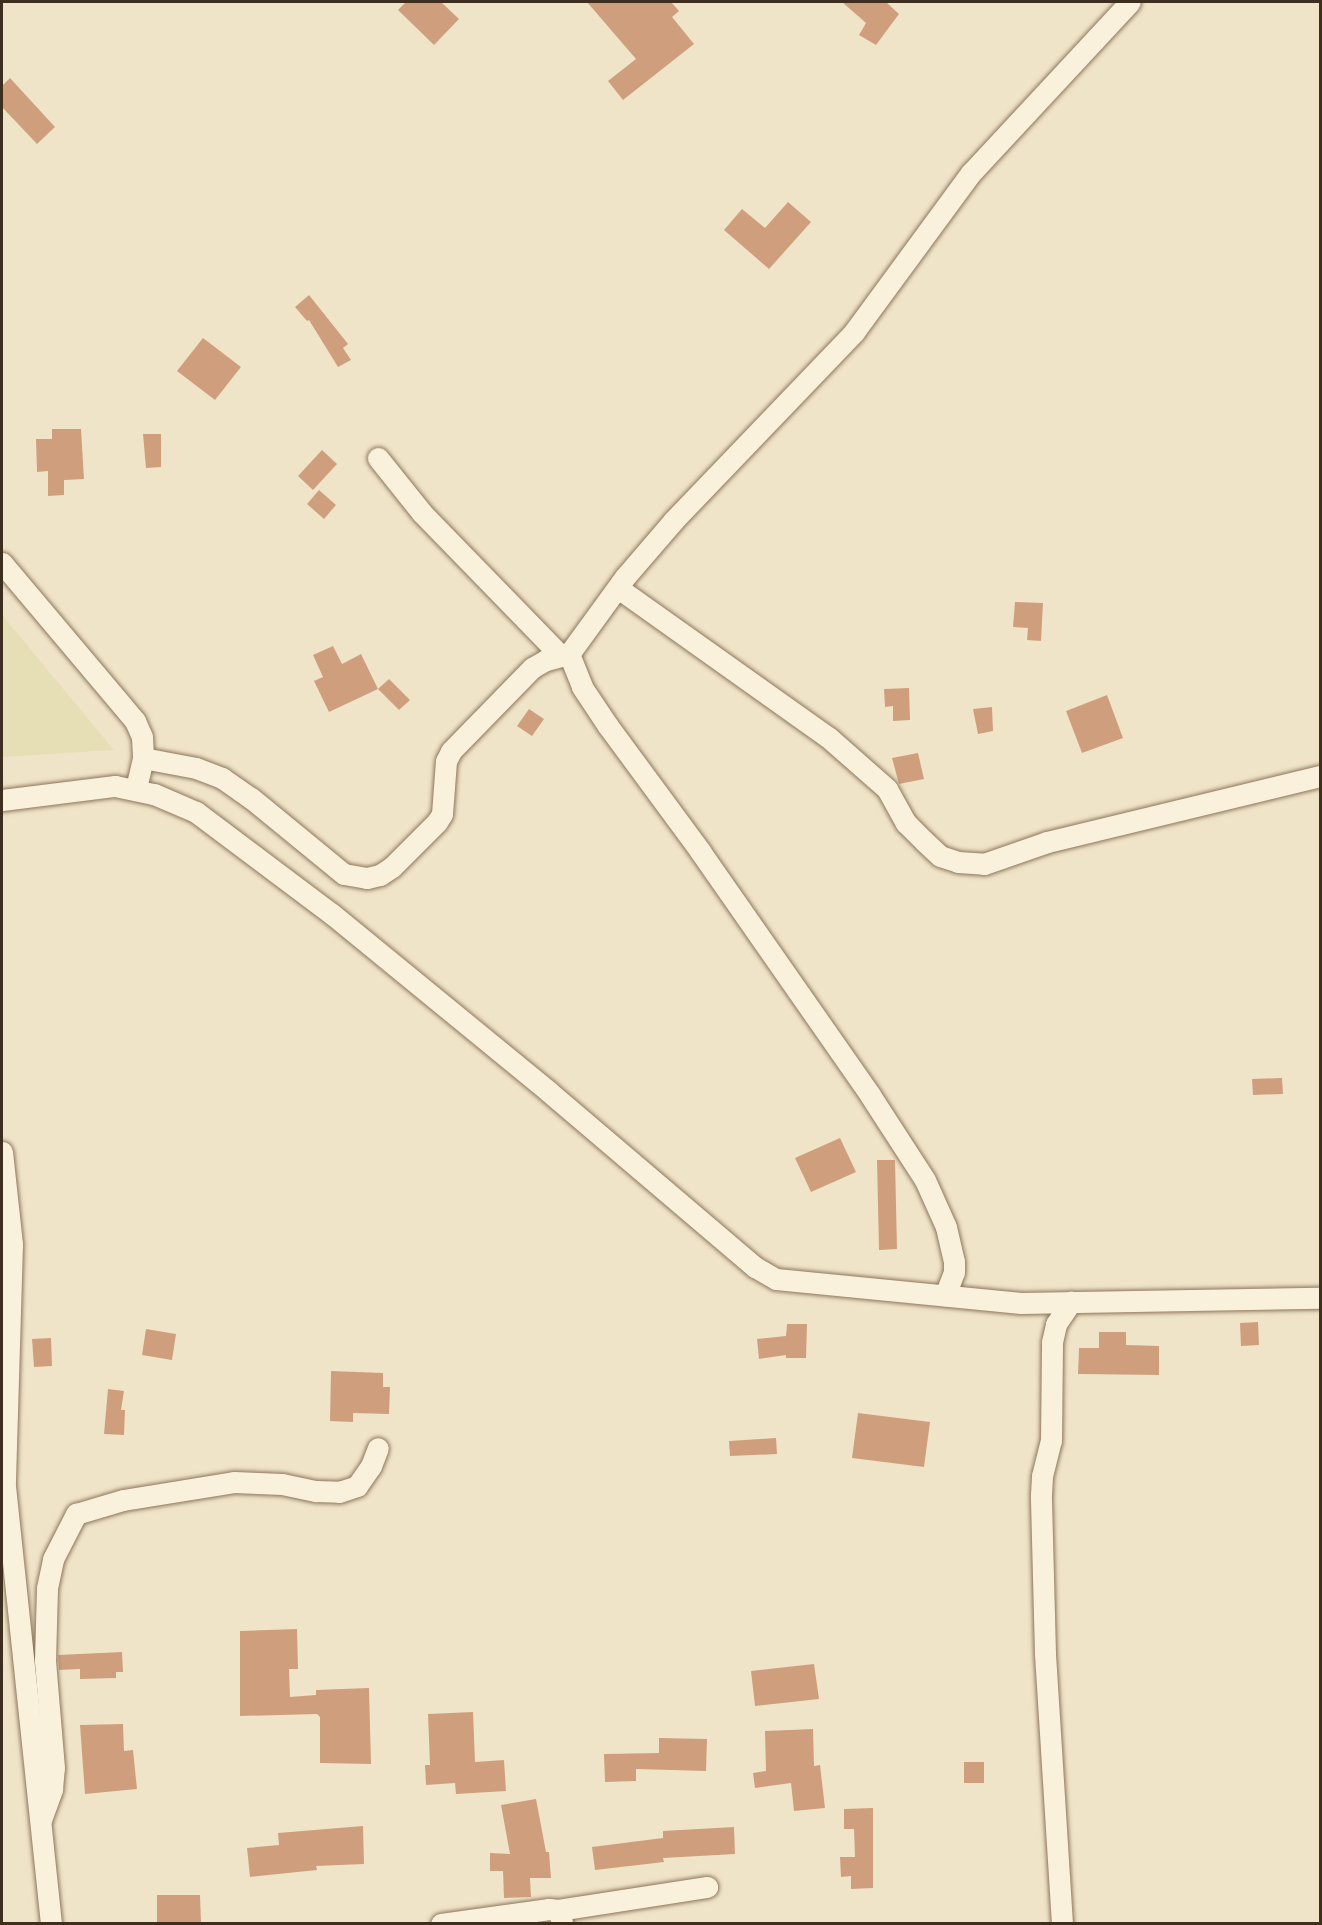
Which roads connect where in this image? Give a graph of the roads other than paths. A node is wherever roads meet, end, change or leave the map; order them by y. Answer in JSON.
{"nodes":[{"id":1,"x":1130,"y":2,"type":"edge"},
{"id":2,"x":378,"y":458,"type":"dead end"},
{"id":3,"x":2,"y":563,"type":"edge"},
{"id":4,"x":618,"y":588,"type":"junction"},
{"id":5,"x":564,"y":655,"type":"junction"},
{"id":6,"x":143,"y":758,"type":"junction"},
{"id":7,"x":1320,"y":776,"type":"edge"},
{"id":8,"x":136,"y":789,"type":"junction"},
{"id":9,"x":2,"y":800,"type":"edge"},
{"id":10,"x":2,"y":1152,"type":"edge"},
{"id":11,"x":945,"y":1295,"type":"junction"},
{"id":12,"x":1320,"y":1298,"type":"edge"},
{"id":13,"x":1071,"y":1302,"type":"junction"},
{"id":14,"x":6,"y":1312,"type":"edge"},
{"id":15,"x":378,"y":1448,"type":"dead end"},
{"id":16,"x":39,"y":1826,"type":"junction"},
{"id":17,"x":707,"y":1887,"type":"dead end"},
{"id":18,"x":560,"y":1917,"type":"edge"},
{"id":19,"x":51,"y":1923,"type":"edge"},
{"id":20,"x":441,"y":1923,"type":"edge"},
{"id":21,"x":1062,"y":1923,"type":"edge"}],
"edges":[{"from":1,"to":4,"type":"street"},
{"from":2,"to":5,"type":"street"},
{"from":3,"to":6,"type":"street"},
{"from":4,"to":5,"type":"street"},
{"from":4,"to":7,"type":"street"},
{"from":5,"to":6,"type":"street"},
{"from":5,"to":11,"type":"street"},
{"from":6,"to":8,"type":"street"},
{"from":8,"to":9,"type":"street"},
{"from":8,"to":11,"type":"street"},
{"from":10,"to":14,"type":"street"},
{"from":11,"to":13,"type":"street"},
{"from":12,"to":13,"type":"street"},
{"from":13,"to":21,"type":"street"},
{"from":14,"to":16,"type":"street"},
{"from":15,"to":16,"type":"street"},
{"from":16,"to":19,"type":"street"},
{"from":17,"to":18,"type":"street"},
{"from":18,"to":20,"type":"street"}]}
